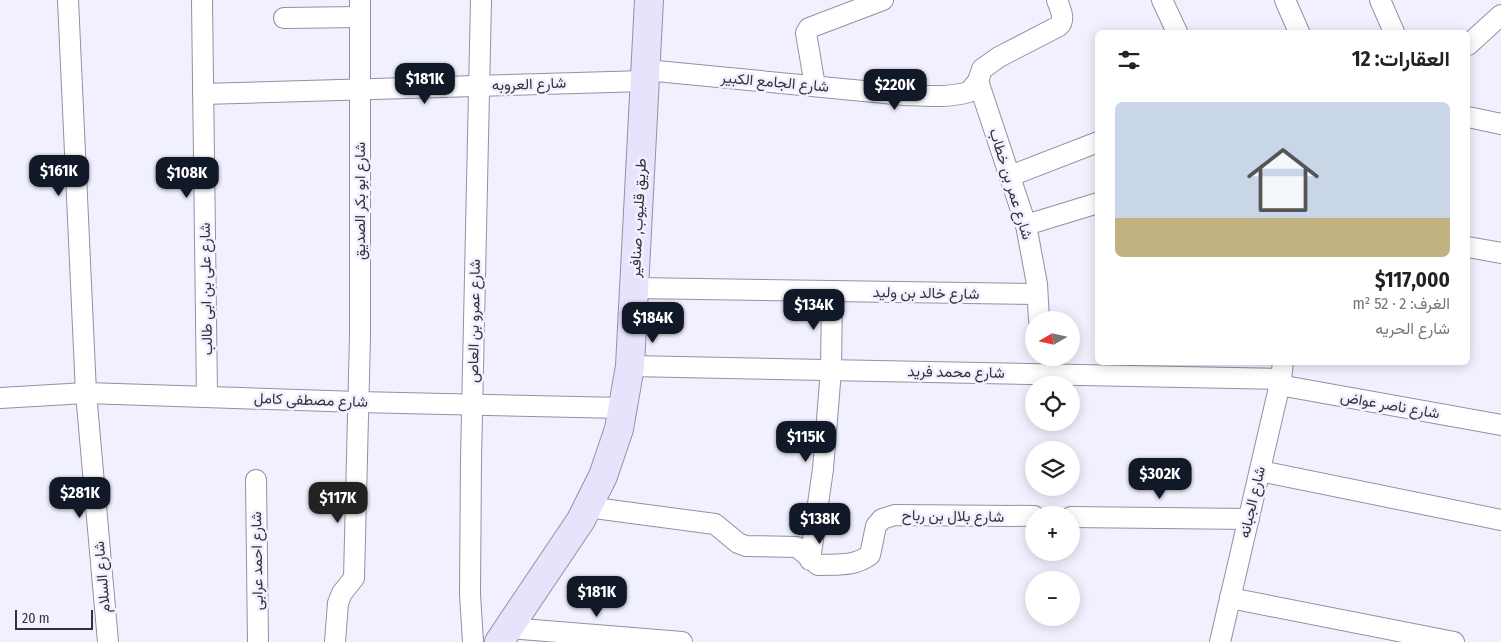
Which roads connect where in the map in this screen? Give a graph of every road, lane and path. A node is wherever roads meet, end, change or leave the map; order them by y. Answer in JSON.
{"nodes":[{"id":1,"x":68,"y":0,"type":"edge"},
{"id":2,"x":202,"y":0,"type":"edge"},
{"id":3,"x":481,"y":0,"type":"edge"},
{"id":4,"x":649,"y":0,"type":"edge"},
{"id":5,"x":1057,"y":0,"type":"edge"},
{"id":6,"x":1162,"y":0,"type":"edge"},
{"id":7,"x":1285,"y":0,"type":"edge"},
{"id":8,"x":1380,"y":0,"type":"edge"},
{"id":9,"x":872,"y":2,"type":"edge"},
{"id":10,"x":360,"y":9,"type":"edge"},
{"id":11,"x":1501,"y":15,"type":"edge"},
{"id":12,"x":284,"y":18,"type":"dead end"},
{"id":13,"x":1176,"y":30,"type":"edge"},
{"id":14,"x":1298,"y":30,"type":"edge"},
{"id":15,"x":1393,"y":30,"type":"edge"},
{"id":16,"x":1470,"y":43,"type":"edge"},
{"id":17,"x":645,"y":75,"type":"junction"},
{"id":18,"x":978,"y":80,"type":"junction"},
{"id":19,"x":479,"y":86,"type":"junction"},
{"id":20,"x":815,"y":86,"type":"junction"},
{"id":21,"x":360,"y":90,"type":"junction"},
{"id":22,"x":203,"y":94,"type":"junction"},
{"id":23,"x":1470,"y":117,"type":"edge"},
{"id":24,"x":1501,"y":124,"type":"edge"},
{"id":25,"x":1095,"y":143,"type":"edge"},
{"id":26,"x":1010,"y":176,"type":"junction"},
{"id":27,"x":1095,"y":204,"type":"edge"},
{"id":28,"x":1026,"y":225,"type":"junction"},
{"id":29,"x":1470,"y":247,"type":"edge"},
{"id":30,"x":1501,"y":253,"type":"edge"},
{"id":31,"x":635,"y":288,"type":"junction"},
{"id":32,"x":832,"y":292,"type":"junction"},
{"id":33,"x":1037,"y":294,"type":"junction"},
{"id":34,"x":1038,"y":311,"type":"edge"},
{"id":35,"x":630,"y":366,"type":"junction"},
{"id":36,"x":1042,"y":366,"type":"edge"},
{"id":37,"x":1160,"y":369,"type":"edge"},
{"id":38,"x":831,"y":370,"type":"junction"},
{"id":39,"x":1281,"y":375,"type":"edge"},
{"id":40,"x":86,"y":393,"type":"junction"},
{"id":41,"x":207,"y":397,"type":"junction"},
{"id":42,"x":0,"y":398,"type":"edge"},
{"id":43,"x":358,"y":402,"type":"junction"},
{"id":44,"x":472,"y":404,"type":"junction"},
{"id":45,"x":623,"y":408,"type":"junction"},
{"id":46,"x":1501,"y":425,"type":"edge"},
{"id":47,"x":1260,"y":471,"type":"junction"},
{"id":48,"x":256,"y":480,"type":"dead end"},
{"id":49,"x":587,"y":507,"type":"junction"},
{"id":50,"x":1025,"y":516,"type":"edge"},
{"id":51,"x":1080,"y":517,"type":"edge"},
{"id":52,"x":1249,"y":519,"type":"junction"},
{"id":53,"x":1501,"y":520,"type":"edge"},
{"id":54,"x":810,"y":560,"type":"junction"},
{"id":55,"x":1230,"y":598,"type":"junction"},
{"id":56,"x":504,"y":635,"type":"edge"},
{"id":57,"x":108,"y":642,"type":"edge"},
{"id":58,"x":258,"y":642,"type":"edge"},
{"id":59,"x":335,"y":642,"type":"edge"},
{"id":60,"x":473,"y":642,"type":"edge"},
{"id":61,"x":682,"y":642,"type":"edge"},
{"id":62,"x":1220,"y":642,"type":"edge"},
{"id":63,"x":1454,"y":642,"type":"edge"}],
"edges":[{"from":1,"to":40,"type":"street","name":"شارع السلام"},
{"from":2,"to":22,"type":"street","name":"شارع على بن ابى طالب"},
{"from":3,"to":19,"type":"street","name":"شارع عمرو بن العاص"},
{"from":4,"to":17,"type":"street","name":"طريق قليوب, صنافير"},
{"from":5,"to":18,"type":"street","name":"شارع الجامع الكبير"},
{"from":6,"to":13,"type":"street"},
{"from":7,"to":14,"type":"street"},
{"from":8,"to":15,"type":"street"},
{"from":9,"to":20,"type":"street"},
{"from":10,"to":12,"type":"street"},
{"from":10,"to":21,"type":"street","name":"شارع ابو بكر الصديق"},
{"from":11,"to":16,"type":"street"},
{"from":17,"to":19,"type":"street","name":"شارع العروبه"},
{"from":17,"to":20,"type":"street","name":"شارع الجامع الكبير"},
{"from":17,"to":31,"type":"street","name":"طريق قليوب, صنافير"},
{"from":18,"to":20,"type":"street","name":"شارع الجامع الكبير"},
{"from":18,"to":26,"type":"street","name":"شارع عمر بن خطاب"},
{"from":19,"to":21,"type":"street","name":"شارع العروبه"},
{"from":19,"to":44,"type":"street","name":"شارع عمرو بن العاص"},
{"from":21,"to":22,"type":"street","name":"شارع العروبه"},
{"from":21,"to":43,"type":"street","name":"شارع ابو بكر الصديق"},
{"from":22,"to":41,"type":"street","name":"شارع على بن ابى طالب"},
{"from":23,"to":24,"type":"street"},
{"from":25,"to":26,"type":"street"},
{"from":26,"to":28,"type":"street","name":"شارع عمر بن خطاب"},
{"from":27,"to":28,"type":"street"},
{"from":28,"to":33,"type":"street","name":"شارع عمر بن خطاب"},
{"from":29,"to":30,"type":"street"},
{"from":31,"to":32,"type":"street","name":"شارع خالد بن وليد"},
{"from":31,"to":35,"type":"street","name":"طريق قليوب, صنافير"},
{"from":32,"to":33,"type":"street","name":"شارع خالد بن وليد"},
{"from":32,"to":38,"type":"street"},
{"from":33,"to":34,"type":"street","name":"شارع عمر بن خطاب"},
{"from":35,"to":38,"type":"street","name":"شارع محمد فريد"},
{"from":35,"to":45,"type":"street","name":"طريق قليوب, صنافير"},
{"from":36,"to":37,"type":"street","name":"شارع محمد فريد"},
{"from":36,"to":38,"type":"street","name":"شارع محمد فريد"},
{"from":37,"to":39,"type":"street","name":"شارع محمد فريد"},
{"from":38,"to":54,"type":"street"},
{"from":39,"to":46,"type":"street","name":"شارع ناصر عواض"},
{"from":39,"to":47,"type":"street","name":"شارع الجبانه"},
{"from":40,"to":41,"type":"street","name":"شارع مصطفى كامل"},
{"from":40,"to":42,"type":"street","name":"شارع مصطفى كامل"},
{"from":40,"to":57,"type":"street","name":"شارع السلام"},
{"from":41,"to":43,"type":"street","name":"شارع مصطفى كامل"},
{"from":43,"to":44,"type":"street","name":"شارع مصطفى كامل"},
{"from":43,"to":59,"type":"street","name":"شارع ابو بكر الصديق"},
{"from":44,"to":45,"type":"street","name":"شارع مصطفى كامل"},
{"from":44,"to":60,"type":"street","name":"شارع عمرو بن العاص"},
{"from":45,"to":49,"type":"street","name":"طريق قليوب, صنافير"},
{"from":47,"to":52,"type":"street","name":"شارع الجبانه"},
{"from":47,"to":53,"type":"street"},
{"from":48,"to":58,"type":"street","name":"شارع احمد عرابى"},
{"from":49,"to":54,"type":"street","name":"شارع بلال بن رباح"},
{"from":49,"to":56,"type":"street","name":"طريق قليوب, صنافير"},
{"from":50,"to":54,"type":"street","name":"شارع بلال بن رباح"},
{"from":51,"to":52,"type":"street"},
{"from":52,"to":55,"type":"street","name":"شارع الجبانه"},
{"from":55,"to":62,"type":"street","name":"شارع الجبانه"},
{"from":55,"to":63,"type":"street"},
{"from":56,"to":61,"type":"street"}]}
